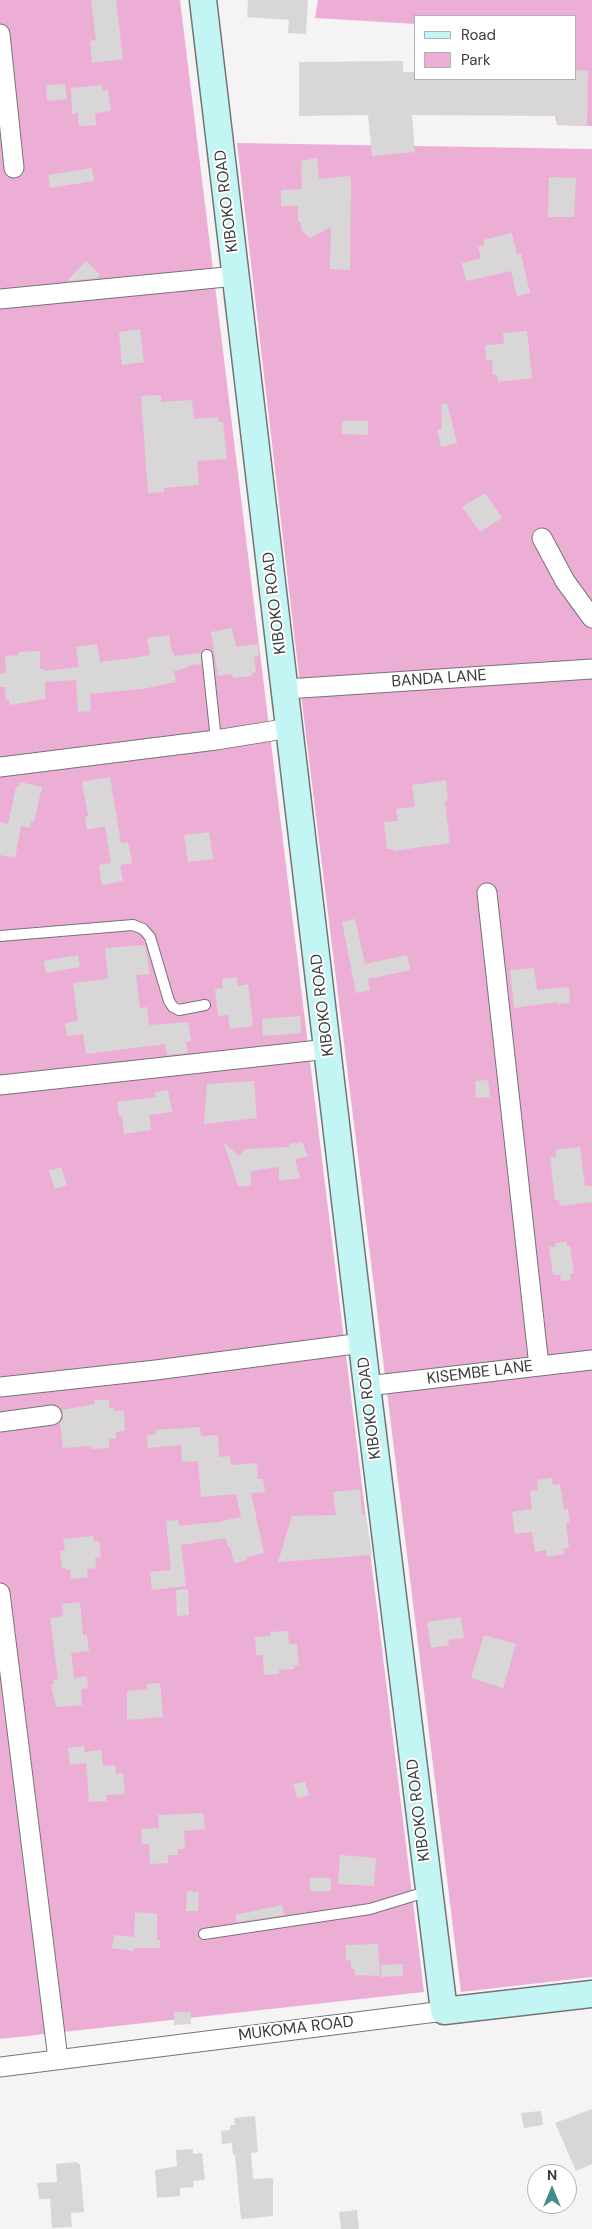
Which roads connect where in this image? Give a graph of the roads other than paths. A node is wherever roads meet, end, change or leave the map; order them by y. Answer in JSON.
{"nodes":[{"id":1,"x":203,"y":0,"type":"edge"},
{"id":2,"x":0,"y":34,"type":"edge"},
{"id":3,"x":14,"y":168,"type":"dead end"},
{"id":4,"x":236,"y":276,"type":"junction"},
{"id":5,"x":0,"y":299,"type":"edge"},
{"id":6,"x":542,"y":538,"type":"dead end"},
{"id":7,"x":592,"y":618,"type":"edge"},
{"id":8,"x":207,"y":655,"type":"dead end"},
{"id":9,"x":592,"y":670,"type":"edge"},
{"id":10,"x":286,"y":689,"type":"junction"},
{"id":11,"x":290,"y":728,"type":"junction"},
{"id":12,"x":216,"y":740,"type":"junction"},
{"id":13,"x":0,"y":767,"type":"edge"},
{"id":14,"x":487,"y":893,"type":"dead end"},
{"id":15,"x":0,"y":936,"type":"edge"},
{"id":16,"x":205,"y":1005,"type":"dead end"},
{"id":17,"x":328,"y":1049,"type":"junction"},
{"id":18,"x":0,"y":1085,"type":"edge"},
{"id":19,"x":362,"y":1343,"type":"junction"},
{"id":20,"x":592,"y":1360,"type":"edge"},
{"id":21,"x":539,"y":1366,"type":"junction"},
{"id":22,"x":368,"y":1386,"type":"junction"},
{"id":23,"x":0,"y":1387,"type":"edge"},
{"id":24,"x":52,"y":1415,"type":"dead end"},
{"id":25,"x":0,"y":1422,"type":"edge"},
{"id":26,"x":0,"y":1593,"type":"edge"},
{"id":27,"x":429,"y":1891,"type":"junction"},
{"id":28,"x":204,"y":1934,"type":"dead end"},
{"id":29,"x":592,"y":1994,"type":"edge"},
{"id":30,"x":444,"y":2011,"type":"junction"},
{"id":31,"x":58,"y":2059,"type":"junction"},
{"id":32,"x":0,"y":2067,"type":"edge"}],
"edges":[{"from":1,"to":4,"type":"street","name":"KIBOKO ROAD"},
{"from":2,"to":3,"type":"street"},
{"from":4,"to":5,"type":"street"},
{"from":4,"to":10,"type":"street","name":"KIBOKO ROAD"},
{"from":6,"to":7,"type":"street"},
{"from":8,"to":12,"type":"lane"},
{"from":9,"to":10,"type":"street","name":"BANDA LANE"},
{"from":10,"to":11,"type":"street","name":"KIBOKO ROAD"},
{"from":11,"to":12,"type":"street"},
{"from":11,"to":17,"type":"street","name":"KIBOKO ROAD"},
{"from":12,"to":13,"type":"street"},
{"from":14,"to":21,"type":"street"},
{"from":15,"to":16,"type":"lane"},
{"from":17,"to":18,"type":"street"},
{"from":17,"to":19,"type":"street","name":"KIBOKO ROAD"},
{"from":19,"to":22,"type":"street","name":"KIBOKO ROAD"},
{"from":19,"to":23,"type":"street"},
{"from":20,"to":21,"type":"street","name":"KISEMBE LANE"},
{"from":21,"to":22,"type":"street","name":"KISEMBE LANE"},
{"from":22,"to":27,"type":"street","name":"KIBOKO ROAD"},
{"from":24,"to":25,"type":"street"},
{"from":26,"to":31,"type":"street"},
{"from":27,"to":28,"type":"lane"},
{"from":27,"to":30,"type":"street","name":"KIBOKO ROAD"},
{"from":29,"to":30,"type":"street","name":"MUKOMA ROAD"},
{"from":30,"to":31,"type":"street","name":"MUKOMA ROAD"},
{"from":31,"to":32,"type":"street","name":"MUKOMA ROAD"}]}
